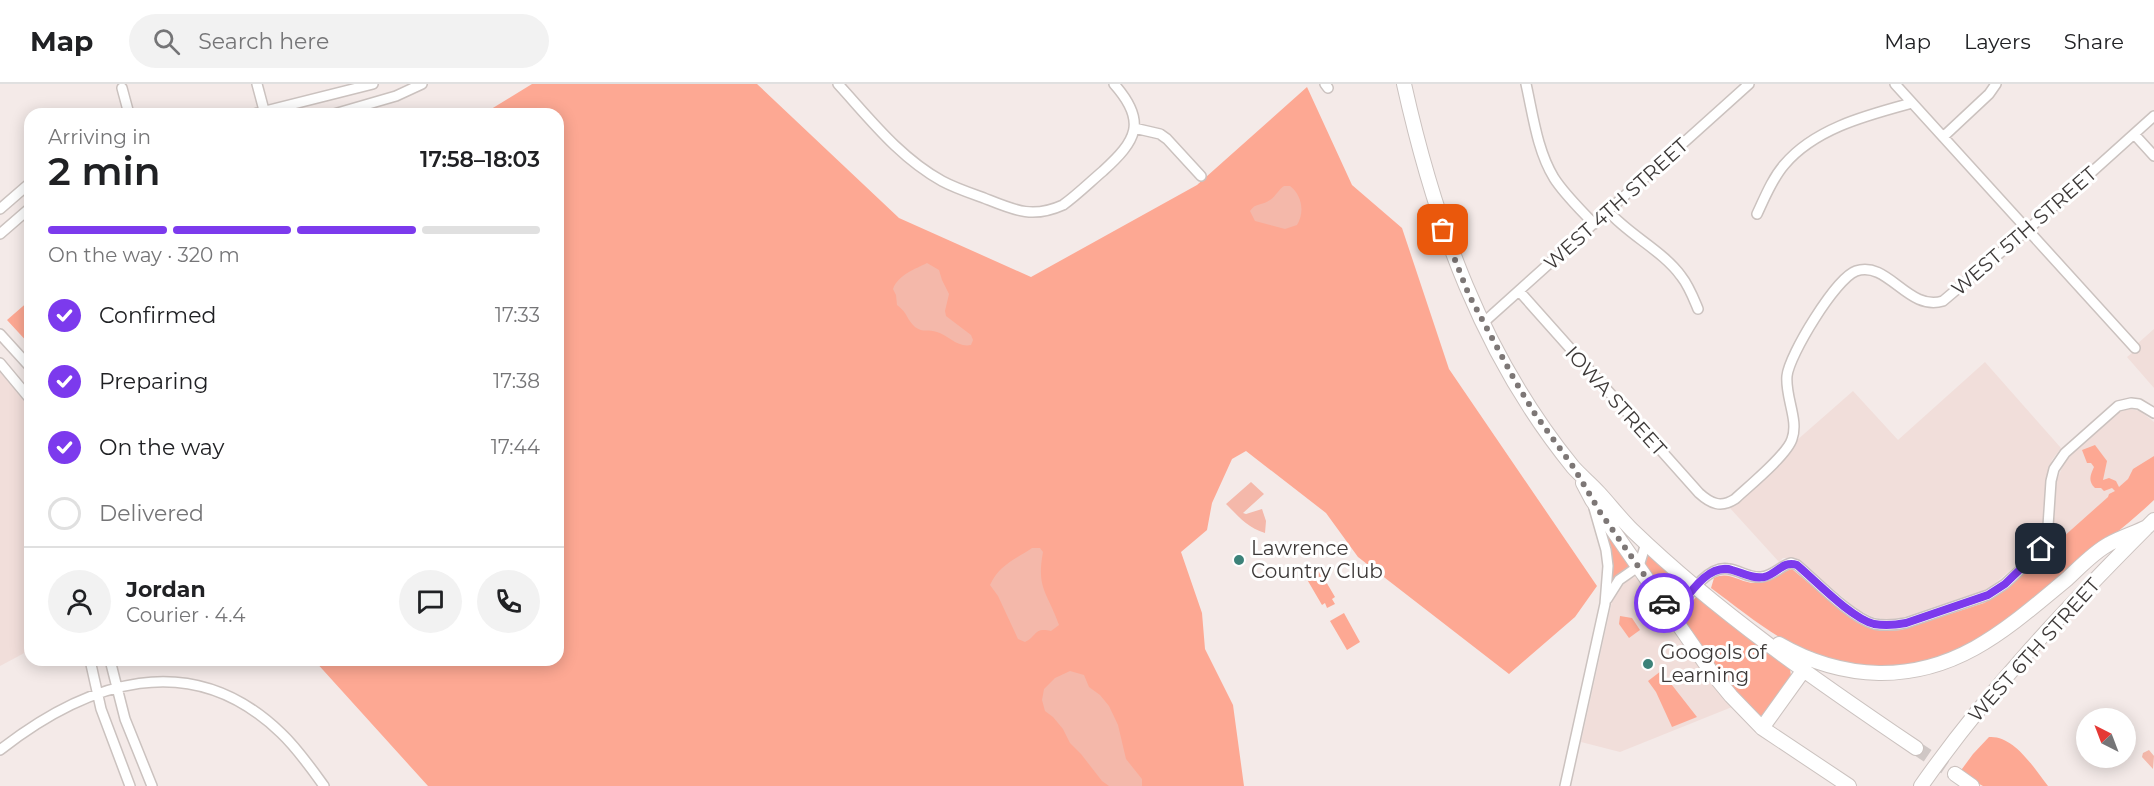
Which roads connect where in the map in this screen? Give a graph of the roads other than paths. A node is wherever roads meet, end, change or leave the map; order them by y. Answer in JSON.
{"nodes":[{"id":1,"x":257,"y":84,"type":"edge"},
{"id":2,"x":374,"y":84,"type":"edge"},
{"id":3,"x":838,"y":84,"type":"edge"},
{"id":4,"x":1114,"y":84,"type":"edge"},
{"id":5,"x":1404,"y":84,"type":"edge"},
{"id":6,"x":1526,"y":84,"type":"edge"},
{"id":7,"x":1749,"y":84,"type":"edge"},
{"id":8,"x":1894,"y":84,"type":"edge"},
{"id":9,"x":1996,"y":84,"type":"edge"},
{"id":10,"x":419,"y":85,"type":"edge"},
{"id":11,"x":122,"y":88,"type":"dead end"},
{"id":12,"x":1912,"y":103,"type":"junction"},
{"id":13,"x":127,"y":108,"type":"edge"},
{"id":14,"x":260,"y":108,"type":"edge"},
{"id":15,"x":280,"y":108,"type":"edge"},
{"id":16,"x":355,"y":108,"type":"edge"},
{"id":17,"x":2154,"y":116,"type":"edge"},
{"id":18,"x":1134,"y":128,"type":"junction"},
{"id":19,"x":2134,"y":134,"type":"junction"},
{"id":20,"x":1943,"y":137,"type":"junction"},
{"id":21,"x":2154,"y":156,"type":"edge"},
{"id":22,"x":1201,"y":176,"type":"dead end"},
{"id":23,"x":24,"y":188,"type":"edge"},
{"id":24,"x":0,"y":208,"type":"edge"},
{"id":25,"x":1608,"y":211,"type":"junction"},
{"id":26,"x":24,"y":213,"type":"edge"},
{"id":27,"x":1757,"y":214,"type":"dead end"},
{"id":28,"x":1594,"y":224,"type":"junction"},
{"id":29,"x":2027,"y":230,"type":"junction"},
{"id":30,"x":0,"y":234,"type":"edge"},
{"id":31,"x":1519,"y":291,"type":"junction"},
{"id":32,"x":1698,"y":309,"type":"dead end"},
{"id":33,"x":1483,"y":323,"type":"junction"},
{"id":34,"x":0,"y":334,"type":"edge"},
{"id":35,"x":2135,"y":348,"type":"dead end"},
{"id":36,"x":24,"y":360,"type":"edge"},
{"id":37,"x":0,"y":363,"type":"edge"},
{"id":38,"x":24,"y":392,"type":"edge"},
{"id":39,"x":2154,"y":413,"type":"edge"},
{"id":40,"x":1574,"y":468,"type":"junction"},
{"id":41,"x":1592,"y":500,"type":"junction"},
{"id":42,"x":1718,"y":504,"type":"joint"},
{"id":43,"x":2151,"y":524,"type":"edge"},
{"id":44,"x":1646,"y":543,"type":"junction"},
{"id":45,"x":1639,"y":566,"type":"junction"},
{"id":46,"x":1696,"y":587,"type":"junction"},
{"id":47,"x":1605,"y":604,"type":"junction"},
{"id":48,"x":1673,"y":615,"type":"junction"},
{"id":49,"x":1747,"y":627,"type":"junction"},
{"id":50,"x":91,"y":666,"type":"edge"},
{"id":51,"x":112,"y":666,"type":"edge"},
{"id":52,"x":1803,"y":671,"type":"junction"},
{"id":53,"x":117,"y":688,"type":"junction"},
{"id":54,"x":97,"y":693,"type":"junction"},
{"id":55,"x":1762,"y":728,"type":"junction"},
{"id":56,"x":1916,"y":748,"type":"tunnel mouth"},
{"id":57,"x":0,"y":750,"type":"edge"},
{"id":58,"x":1955,"y":774,"type":"tunnel mouth"},
{"id":59,"x":130,"y":786,"type":"edge"},
{"id":60,"x":152,"y":786,"type":"edge"},
{"id":61,"x":324,"y":786,"type":"edge"},
{"id":62,"x":1565,"y":786,"type":"edge"},
{"id":63,"x":1849,"y":786,"type":"edge"},
{"id":64,"x":1921,"y":786,"type":"edge"},
{"id":65,"x":1972,"y":786,"type":"edge"}],
"edges":[{"from":1,"to":14,"type":"street"},
{"from":2,"to":15,"type":"street"},
{"from":3,"to":18,"type":"street"},
{"from":4,"to":18,"type":"street"},
{"from":5,"to":33,"type":"highway"},
{"from":6,"to":28,"type":"street"},
{"from":7,"to":25,"type":"street","name":"WEST 4TH STREET"},
{"from":8,"to":12,"type":"street"},
{"from":9,"to":20,"type":"street"},
{"from":10,"to":16,"type":"street"},
{"from":11,"to":13,"type":"street"},
{"from":12,"to":20,"type":"street"},
{"from":12,"to":27,"type":"street"},
{"from":17,"to":19,"type":"street","name":"WEST 5TH STREET"},
{"from":18,"to":22,"type":"street"},
{"from":19,"to":21,"type":"street"},
{"from":19,"to":29,"type":"street","name":"WEST 5TH STREET"},
{"from":20,"to":29,"type":"street"},
{"from":23,"to":24,"type":"street"},
{"from":25,"to":28,"type":"street","name":"WEST 4TH STREET"},
{"from":25,"to":32,"type":"street"},
{"from":26,"to":30,"type":"street"},
{"from":28,"to":31,"type":"street","name":"WEST 4TH STREET"},
{"from":29,"to":35,"type":"street"},
{"from":29,"to":42,"type":"street","name":"WEST 5TH STREET"},
{"from":31,"to":33,"type":"street","name":"WEST 4TH STREET"},
{"from":31,"to":42,"type":"street","name":"IOWA STREET"},
{"from":33,"to":40,"type":"highway"},
{"from":34,"to":36,"type":"street"},
{"from":37,"to":38,"type":"street"},
{"from":39,"to":46,"type":"street"},
{"from":40,"to":41,"type":"highway"},
{"from":40,"to":44,"type":"highway"},
{"from":41,"to":45,"type":"highway"},
{"from":41,"to":47,"type":"street"},
{"from":43,"to":49,"type":"highway"},
{"from":43,"to":64,"type":"highway","name":"WEST 6TH STREET"},
{"from":44,"to":45,"type":"street"},
{"from":44,"to":46,"type":"highway"},
{"from":45,"to":47,"type":"street"},
{"from":45,"to":48,"type":"highway"},
{"from":46,"to":48,"type":"street"},
{"from":46,"to":49,"type":"highway"},
{"from":47,"to":62,"type":"street"},
{"from":48,"to":55,"type":"highway"},
{"from":49,"to":52,"type":"highway"},
{"from":50,"to":54,"type":"street"},
{"from":51,"to":53,"type":"street"},
{"from":52,"to":55,"type":"highway"},
{"from":52,"to":56,"type":"highway"},
{"from":53,"to":54,"type":"street"},
{"from":53,"to":60,"type":"street"},
{"from":53,"to":61,"type":"street"},
{"from":54,"to":57,"type":"street"},
{"from":54,"to":59,"type":"street"},
{"from":55,"to":63,"type":"highway"},
{"from":58,"to":65,"type":"highway"}]}
